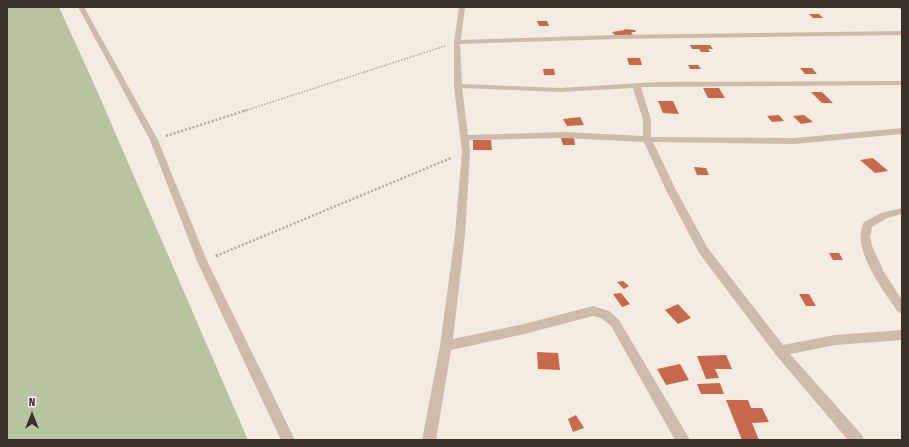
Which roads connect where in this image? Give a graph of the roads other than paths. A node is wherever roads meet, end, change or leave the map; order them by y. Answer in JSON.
{"nodes":[{"id":1,"x":81,"y":7,"type":"edge"},
{"id":2,"x":462,"y":7,"type":"edge"},
{"id":3,"x":902,"y":33,"type":"edge"},
{"id":4,"x":457,"y":42,"type":"junction"},
{"id":5,"x":902,"y":83,"type":"edge"},
{"id":6,"x":636,"y":85,"type":"junction"},
{"id":7,"x":458,"y":86,"type":"junction"},
{"id":8,"x":902,"y":131,"type":"edge"},
{"id":9,"x":464,"y":138,"type":"junction"},
{"id":10,"x":647,"y":139,"type":"junction"},
{"id":11,"x":902,"y":212,"type":"edge"},
{"id":12,"x":902,"y":308,"type":"edge"},
{"id":13,"x":902,"y":335,"type":"edge"},
{"id":14,"x":446,"y":346,"type":"junction"},
{"id":15,"x":780,"y":351,"type":"junction"},
{"id":16,"x":288,"y":440,"type":"edge"},
{"id":17,"x":429,"y":440,"type":"edge"},
{"id":18,"x":682,"y":440,"type":"edge"},
{"id":19,"x":857,"y":440,"type":"edge"}],
"edges":[{"from":1,"to":16,"type":"street"},
{"from":2,"to":4,"type":"street"},
{"from":3,"to":4,"type":"street"},
{"from":4,"to":7,"type":"street"},
{"from":5,"to":6,"type":"street"},
{"from":6,"to":7,"type":"street"},
{"from":6,"to":10,"type":"street"},
{"from":7,"to":9,"type":"street"},
{"from":8,"to":10,"type":"street"},
{"from":9,"to":10,"type":"street"},
{"from":9,"to":14,"type":"street"},
{"from":10,"to":15,"type":"street"},
{"from":11,"to":12,"type":"street"},
{"from":13,"to":15,"type":"street"},
{"from":14,"to":17,"type":"street"},
{"from":14,"to":18,"type":"street"},
{"from":15,"to":19,"type":"street"}]}
